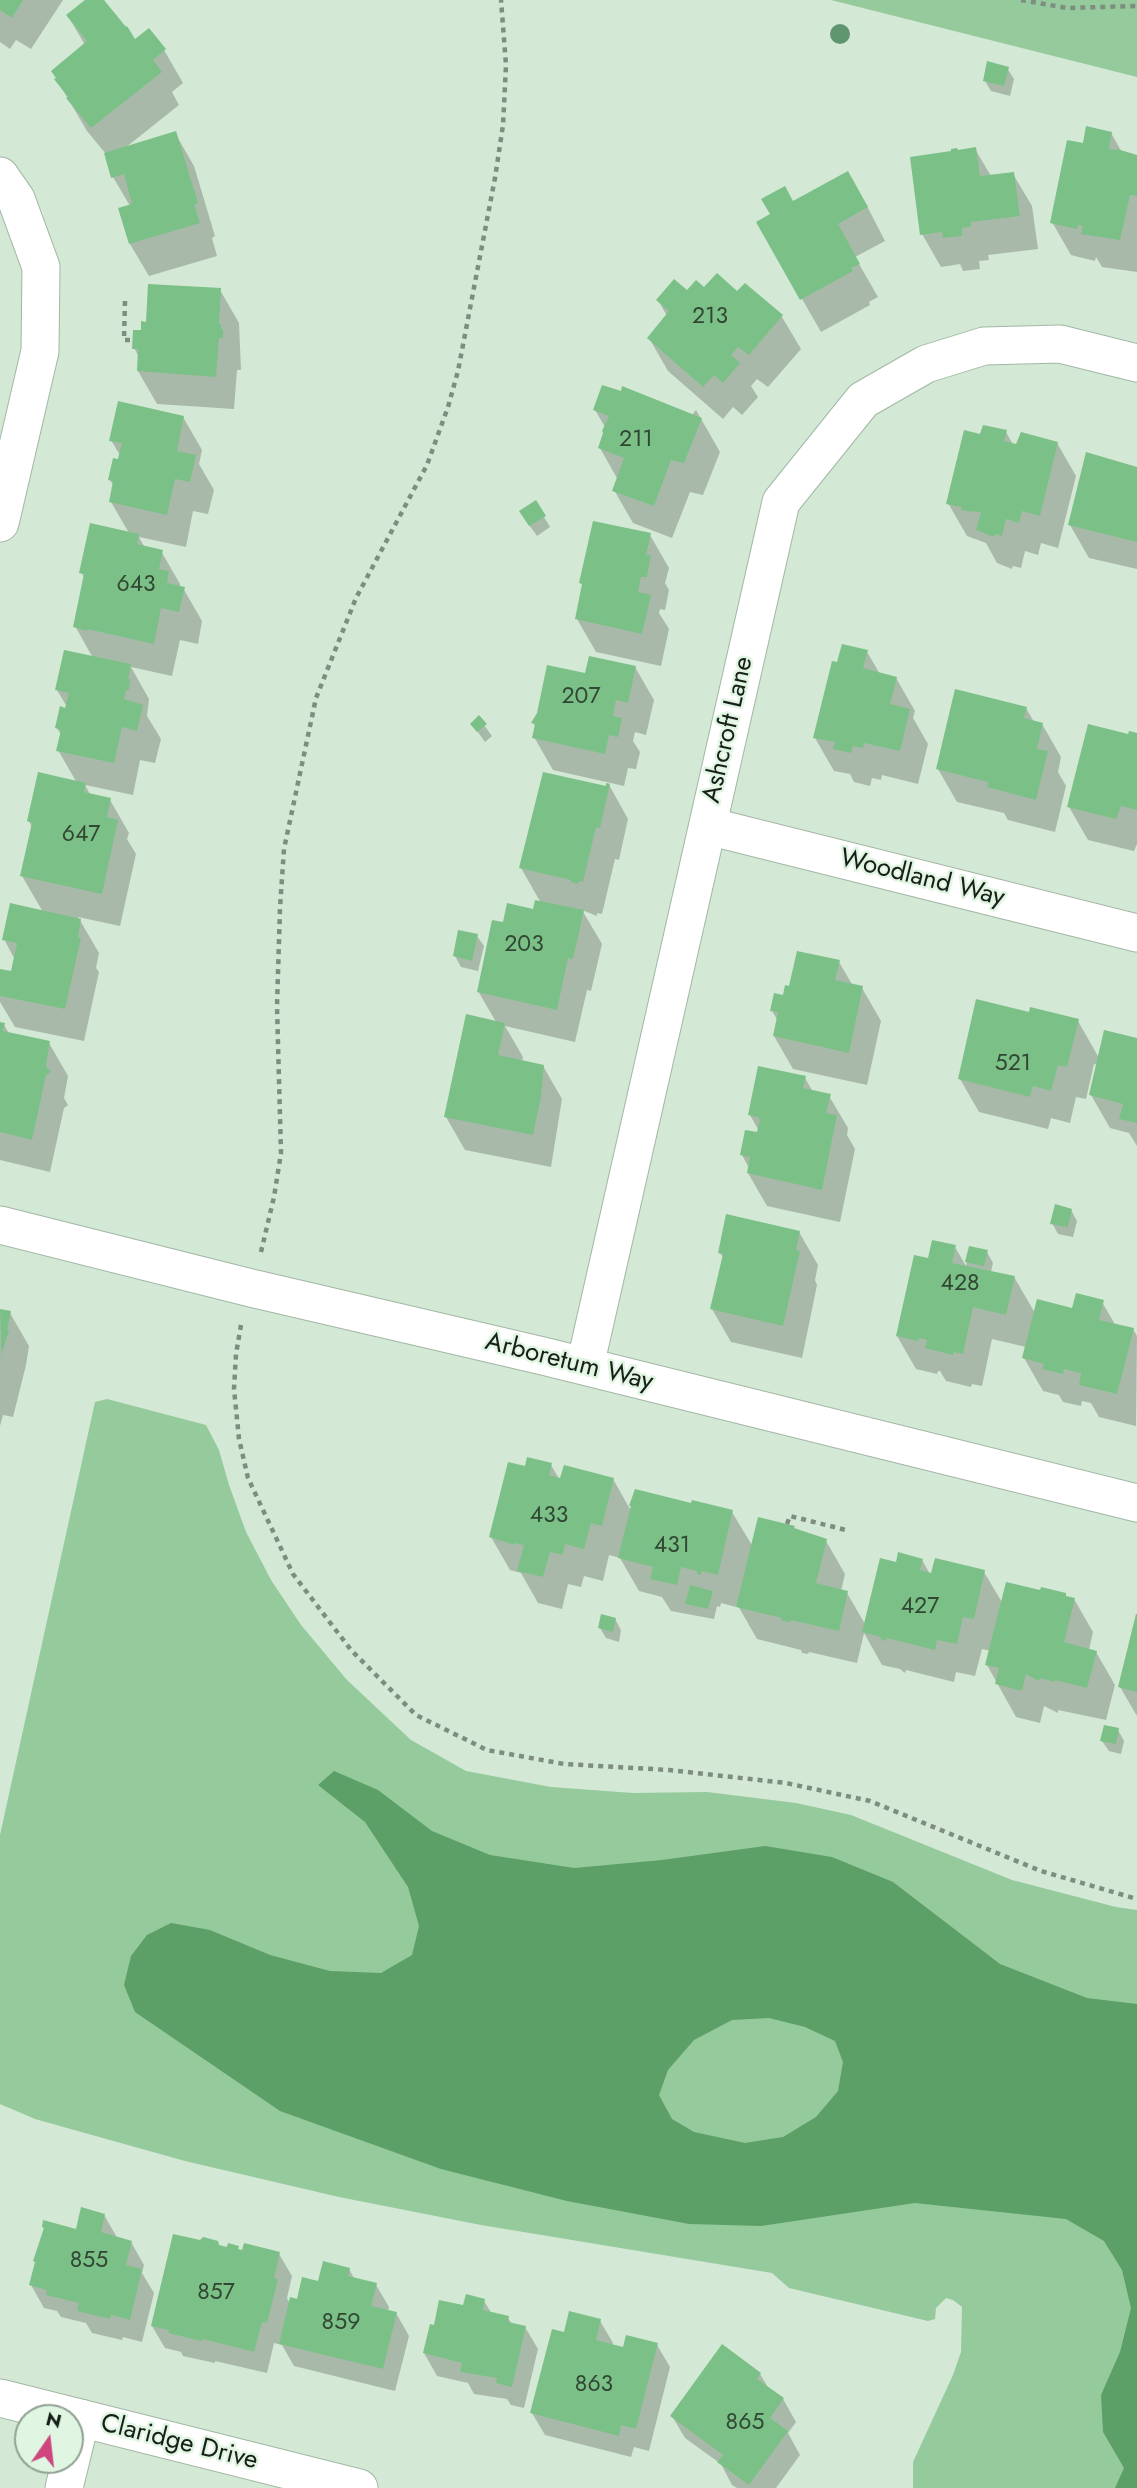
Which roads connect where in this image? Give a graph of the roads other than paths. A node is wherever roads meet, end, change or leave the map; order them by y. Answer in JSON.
{"nodes":[{"id":1,"x":0,"y":176,"type":"edge"},
{"id":2,"x":1137,"y":363,"type":"edge"},
{"id":3,"x":0,"y":523,"type":"edge"},
{"id":4,"x":708,"y":826,"type":"junction"},
{"id":5,"x":1137,"y":933,"type":"edge"},
{"id":6,"x":0,"y":1226,"type":"edge"},
{"id":7,"x":585,"y":1366,"type":"junction"},
{"id":8,"x":1137,"y":1503,"type":"edge"},
{"id":9,"x":0,"y":2398,"type":"edge"},
{"id":10,"x":24,"y":2404,"type":"edge"},
{"id":11,"x":84,"y":2419,"type":"edge"},
{"id":12,"x":359,"y":2488,"type":"edge"}],
"edges":[{"from":1,"to":3,"type":"street"},
{"from":2,"to":4,"type":"street","name":"Ashcroft Lane"},
{"from":4,"to":5,"type":"street","name":"Woodland Way"},
{"from":4,"to":7,"type":"street","name":"Ashcroft Lane"},
{"from":6,"to":7,"type":"street","name":"Arboretum Way"},
{"from":7,"to":8,"type":"street","name":"Arboretum Way"},
{"from":9,"to":10,"type":"street","name":"Claridge Drive"},
{"from":11,"to":12,"type":"street","name":"Claridge Drive"}]}
